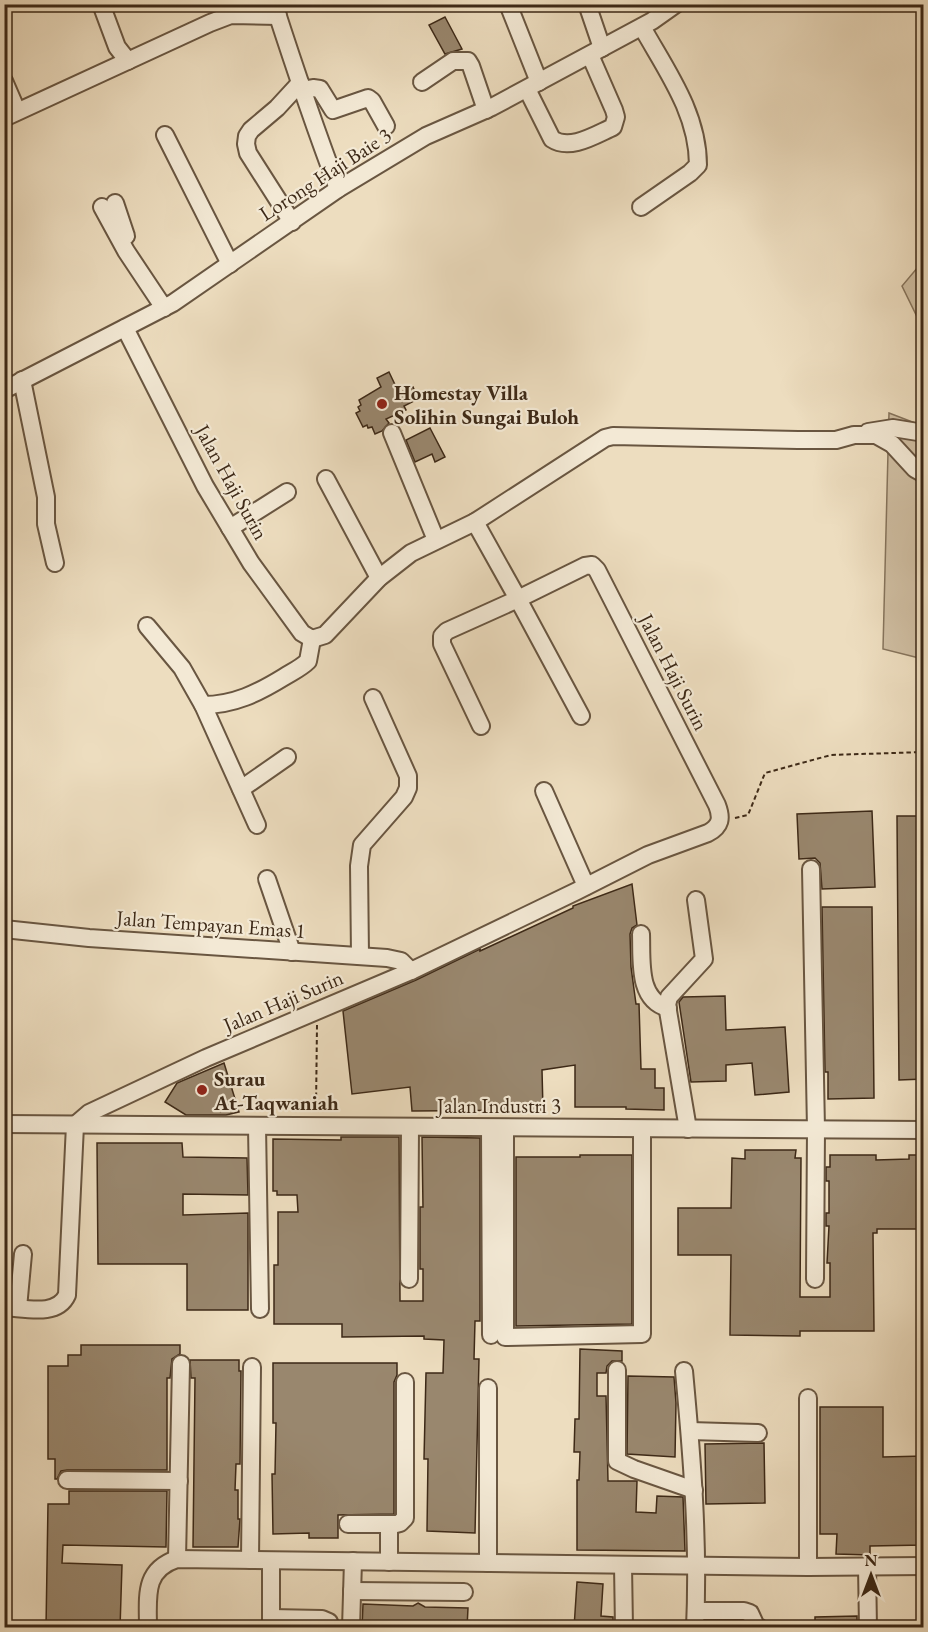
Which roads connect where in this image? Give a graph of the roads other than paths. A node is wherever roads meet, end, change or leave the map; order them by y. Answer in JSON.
{"nodes":[{"id":1,"x":101,"y":4,"type":"edge"},
{"id":2,"x":508,"y":4,"type":"edge"},
{"id":3,"x":587,"y":4,"type":"edge"},
{"id":4,"x":676,"y":4,"type":"edge"},
{"id":5,"x":276,"y":9,"type":"edge"},
{"id":6,"x":642,"y":27,"type":"junction"},
{"id":7,"x":596,"y":51,"type":"junction"},
{"id":8,"x":128,"y":61,"type":"junction"},
{"id":9,"x":4,"y":81,"type":"edge"},
{"id":10,"x":422,"y":82,"type":"dead end"},
{"id":11,"x":533,"y":85,"type":"junction"},
{"id":12,"x":301,"y":87,"type":"junction"},
{"id":13,"x":486,"y":110,"type":"junction"},
{"id":14,"x":11,"y":114,"type":"edge"},
{"id":15,"x":387,"y":126,"type":"dead end"},
{"id":16,"x":165,"y":135,"type":"dead end"},
{"id":17,"x":338,"y":189,"type":"junction"},
{"id":18,"x":109,"y":205,"type":"dead end"},
{"id":19,"x":641,"y":207,"type":"dead end"},
{"id":20,"x":292,"y":222,"type":"junction"},
{"id":21,"x":230,"y":264,"type":"junction"},
{"id":22,"x":164,"y":308,"type":"junction"},
{"id":23,"x":125,"y":328,"type":"junction"},
{"id":24,"x":22,"y":380,"type":"junction"},
{"id":25,"x":4,"y":390,"type":"edge"},
{"id":26,"x":924,"y":433,"type":"edge"},
{"id":27,"x":392,"y":434,"type":"dead end"},
{"id":28,"x":854,"y":435,"type":"junction"},
{"id":29,"x":924,"y":474,"type":"edge"},
{"id":30,"x":326,"y":479,"type":"dead end"},
{"id":31,"x":287,"y":492,"type":"dead end"},
{"id":32,"x":475,"y":522,"type":"junction"},
{"id":33,"x":230,"y":528,"type":"junction"},
{"id":34,"x":436,"y":540,"type":"junction"},
{"id":35,"x":55,"y":563,"type":"dead end"},
{"id":36,"x":379,"y":578,"type":"junction"},
{"id":37,"x":518,"y":599,"type":"junction"},
{"id":38,"x":147,"y":626,"type":"dead end"},
{"id":39,"x":312,"y":639,"type":"junction"},
{"id":40,"x":373,"y":698,"type":"dead end"},
{"id":41,"x":203,"y":705,"type":"junction"},
{"id":42,"x":581,"y":717,"type":"dead end"},
{"id":43,"x":481,"y":726,"type":"dead end"},
{"id":44,"x":287,"y":757,"type":"dead end"},
{"id":45,"x":241,"y":789,"type":"junction"},
{"id":46,"x":544,"y":791,"type":"dead end"},
{"id":47,"x":257,"y":825,"type":"dead end"},
{"id":48,"x":811,"y":869,"type":"dead end"},
{"id":49,"x":267,"y":879,"type":"dead end"},
{"id":50,"x":586,"y":886,"type":"junction"},
{"id":51,"x":696,"y":900,"type":"dead end"},
{"id":52,"x":4,"y":929,"type":"edge"},
{"id":53,"x":641,"y":934,"type":"dead end"},
{"id":54,"x":291,"y":952,"type":"junction"},
{"id":55,"x":360,"y":957,"type":"junction"},
{"id":56,"x":411,"y":971,"type":"junction"},
{"id":57,"x":668,"y":1008,"type":"junction"},
{"id":58,"x":4,"y":1124,"type":"edge"},
{"id":59,"x":75,"y":1125,"type":"junction"},
{"id":60,"x":257,"y":1126,"type":"junction"},
{"id":61,"x":410,"y":1127,"type":"junction"},
{"id":62,"x":497,"y":1128,"type":"junction"},
{"id":63,"x":642,"y":1128,"type":"junction"},
{"id":64,"x":688,"y":1129,"type":"junction"},
{"id":65,"x":816,"y":1129,"type":"junction"},
{"id":66,"x":924,"y":1130,"type":"edge"},
{"id":67,"x":23,"y":1254,"type":"dead end"},
{"id":68,"x":409,"y":1279,"type":"dead end"},
{"id":69,"x":815,"y":1279,"type":"dead end"},
{"id":70,"x":11,"y":1308,"type":"edge"},
{"id":71,"x":260,"y":1309,"type":"dead end"},
{"id":72,"x":491,"y":1335,"type":"dead end"},
{"id":73,"x":182,"y":1364,"type":"dead end"},
{"id":74,"x":252,"y":1367,"type":"dead end"},
{"id":75,"x":617,"y":1370,"type":"dead end"},
{"id":76,"x":684,"y":1371,"type":"dead end"},
{"id":77,"x":405,"y":1383,"type":"dead end"},
{"id":78,"x":488,"y":1388,"type":"dead end"},
{"id":79,"x":808,"y":1398,"type":"dead end"},
{"id":80,"x":690,"y":1431,"type":"junction"},
{"id":81,"x":758,"y":1433,"type":"dead end"},
{"id":82,"x":67,"y":1479,"type":"dead end"},
{"id":83,"x":179,"y":1481,"type":"junction"},
{"id":84,"x":694,"y":1490,"type":"junction"},
{"id":85,"x":348,"y":1524,"type":"dead end"},
{"id":86,"x":389,"y":1524,"type":"junction"},
{"id":87,"x":177,"y":1559,"type":"junction"},
{"id":88,"x":250,"y":1560,"type":"junction"},
{"id":89,"x":271,"y":1561,"type":"junction"},
{"id":90,"x":353,"y":1562,"type":"junction"},
{"id":91,"x":389,"y":1562,"type":"junction"},
{"id":92,"x":488,"y":1563,"type":"junction"},
{"id":93,"x":623,"y":1565,"type":"junction"},
{"id":94,"x":698,"y":1566,"type":"junction"},
{"id":95,"x":867,"y":1566,"type":"junction"},
{"id":96,"x":924,"y":1566,"type":"edge"},
{"id":97,"x":808,"y":1567,"type":"junction"},
{"id":98,"x":352,"y":1591,"type":"junction"},
{"id":99,"x":464,"y":1592,"type":"dead end"},
{"id":100,"x":696,"y":1619,"type":"edge"},
{"id":101,"x":271,"y":1623,"type":"edge"},
{"id":102,"x":148,"y":1628,"type":"edge"},
{"id":103,"x":331,"y":1628,"type":"edge"},
{"id":104,"x":351,"y":1628,"type":"edge"},
{"id":105,"x":624,"y":1628,"type":"edge"},
{"id":106,"x":760,"y":1628,"type":"edge"},
{"id":107,"x":868,"y":1628,"type":"edge"}],
"edges":[{"from":1,"to":8,"type":"street"},
{"from":2,"to":11,"type":"street"},
{"from":3,"to":7,"type":"street"},
{"from":4,"to":6,"type":"street","name":"Lorong Haji Baie 3"},
{"from":5,"to":8,"type":"street"},
{"from":5,"to":12,"type":"street"},
{"from":6,"to":7,"type":"street","name":"Lorong Haji Baie 3"},
{"from":6,"to":19,"type":"street"},
{"from":7,"to":11,"type":"street","name":"Lorong Haji Baie 3"},
{"from":7,"to":11,"type":"street"},
{"from":8,"to":14,"type":"street"},
{"from":9,"to":14,"type":"street"},
{"from":10,"to":13,"type":"street"},
{"from":11,"to":13,"type":"street","name":"Lorong Haji Baie 3"},
{"from":12,"to":15,"type":"street"},
{"from":12,"to":17,"type":"street"},
{"from":12,"to":20,"type":"street"},
{"from":13,"to":17,"type":"street","name":"Lorong Haji Baie 3"},
{"from":16,"to":21,"type":"street"},
{"from":17,"to":20,"type":"street","name":"Lorong Haji Baie 3"},
{"from":18,"to":22,"type":"street"},
{"from":20,"to":21,"type":"street","name":"Lorong Haji Baie 3"},
{"from":21,"to":22,"type":"street","name":"Lorong Haji Baie 3"},
{"from":22,"to":23,"type":"street","name":"Lorong Haji Baie 3"},
{"from":23,"to":24,"type":"street","name":"Lorong Haji Baie 3"},
{"from":23,"to":33,"type":"street","name":"Jalan Haji Surin"},
{"from":24,"to":25,"type":"street","name":"Lorong Haji Baie 3"},
{"from":24,"to":35,"type":"street"},
{"from":26,"to":28,"type":"street"},
{"from":27,"to":34,"type":"street"},
{"from":28,"to":29,"type":"street"},
{"from":28,"to":32,"type":"street"},
{"from":30,"to":36,"type":"street"},
{"from":31,"to":33,"type":"street"},
{"from":32,"to":34,"type":"street"},
{"from":32,"to":37,"type":"street"},
{"from":33,"to":39,"type":"street","name":"Jalan Haji Surin"},
{"from":34,"to":36,"type":"street"},
{"from":36,"to":39,"type":"street"},
{"from":37,"to":42,"type":"street"},
{"from":37,"to":43,"type":"street"},
{"from":37,"to":50,"type":"street","name":"Jalan Haji Surin"},
{"from":38,"to":41,"type":"street"},
{"from":39,"to":41,"type":"street"},
{"from":40,"to":55,"type":"street"},
{"from":41,"to":45,"type":"street"},
{"from":44,"to":45,"type":"street"},
{"from":45,"to":47,"type":"street"},
{"from":46,"to":50,"type":"street"},
{"from":48,"to":65,"type":"street"},
{"from":49,"to":54,"type":"street"},
{"from":50,"to":56,"type":"street","name":"Jalan Haji Surin"},
{"from":51,"to":57,"type":"street"},
{"from":52,"to":54,"type":"street","name":"Jalan Tempayan Emas 1"},
{"from":53,"to":57,"type":"street"},
{"from":54,"to":55,"type":"street","name":"Jalan Tempayan Emas 1"},
{"from":55,"to":56,"type":"street","name":"Jalan Tempayan Emas 1"},
{"from":56,"to":59,"type":"street","name":"Jalan Haji Surin"},
{"from":57,"to":64,"type":"street"},
{"from":58,"to":59,"type":"street","name":"Jalan Industri 3"},
{"from":59,"to":60,"type":"street","name":"Jalan Industri 3"},
{"from":59,"to":70,"type":"street"},
{"from":60,"to":61,"type":"street","name":"Jalan Industri 3"},
{"from":60,"to":71,"type":"street"},
{"from":61,"to":62,"type":"street","name":"Jalan Industri 3"},
{"from":61,"to":68,"type":"street"},
{"from":62,"to":63,"type":"street","name":"Jalan Industri 3"},
{"from":62,"to":63,"type":"street"},
{"from":62,"to":72,"type":"street"},
{"from":63,"to":64,"type":"street","name":"Jalan Industri 3"},
{"from":64,"to":65,"type":"street","name":"Jalan Industri 3"},
{"from":65,"to":66,"type":"street","name":"Jalan Industri 3"},
{"from":65,"to":69,"type":"street"},
{"from":67,"to":70,"type":"street"},
{"from":73,"to":83,"type":"street"},
{"from":74,"to":88,"type":"street"},
{"from":75,"to":84,"type":"street"},
{"from":76,"to":80,"type":"street"},
{"from":77,"to":86,"type":"street"},
{"from":78,"to":92,"type":"street"},
{"from":79,"to":97,"type":"street"},
{"from":80,"to":81,"type":"street"},
{"from":80,"to":84,"type":"street"},
{"from":82,"to":83,"type":"street"},
{"from":83,"to":87,"type":"street"},
{"from":84,"to":94,"type":"street"},
{"from":85,"to":86,"type":"street"},
{"from":86,"to":91,"type":"street"},
{"from":87,"to":88,"type":"street"},
{"from":87,"to":102,"type":"street"},
{"from":88,"to":89,"type":"street"},
{"from":89,"to":90,"type":"street"},
{"from":89,"to":101,"type":"street"},
{"from":90,"to":91,"type":"street"},
{"from":90,"to":98,"type":"street"},
{"from":91,"to":92,"type":"street"},
{"from":92,"to":93,"type":"street"},
{"from":93,"to":94,"type":"street"},
{"from":93,"to":105,"type":"street"},
{"from":94,"to":97,"type":"street"},
{"from":94,"to":100,"type":"street"},
{"from":95,"to":96,"type":"street"},
{"from":95,"to":97,"type":"street"},
{"from":95,"to":107,"type":"street"},
{"from":98,"to":99,"type":"street"},
{"from":98,"to":104,"type":"street"},
{"from":100,"to":106,"type":"street"},
{"from":101,"to":103,"type":"street"}]}
